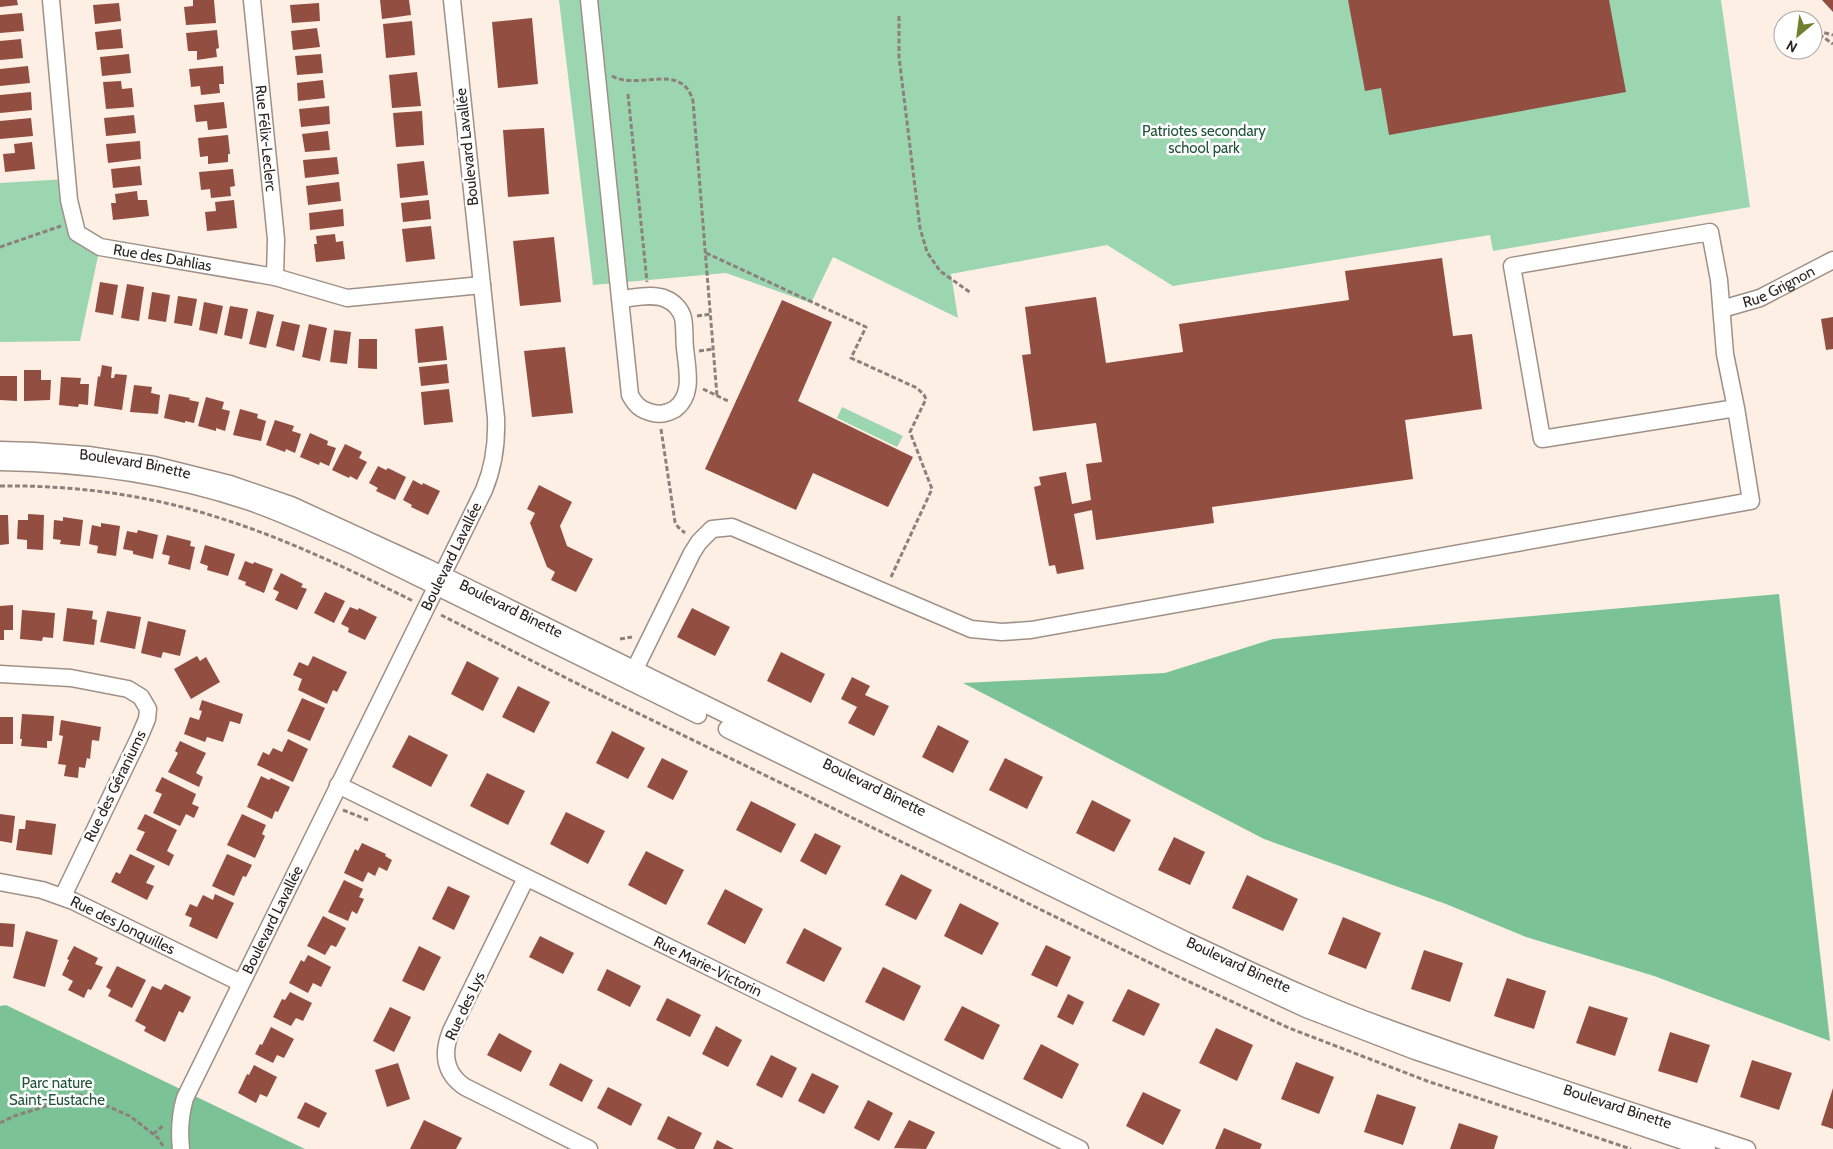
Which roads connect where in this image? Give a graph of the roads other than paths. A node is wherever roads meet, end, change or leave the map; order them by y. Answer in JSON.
{"nodes":[{"id":1,"x":51,"y":0,"type":"edge"},
{"id":2,"x":252,"y":0,"type":"edge"},
{"id":3,"x":452,"y":0,"type":"edge"},
{"id":4,"x":589,"y":0,"type":"edge"},
{"id":5,"x":1833,"y":260,"type":"edge"},
{"id":6,"x":274,"y":277,"type":"junction"},
{"id":7,"x":482,"y":285,"type":"junction"},
{"id":8,"x":620,"y":299,"type":"junction"},
{"id":9,"x":1722,"y":309,"type":"junction"},
{"id":10,"x":1736,"y":408,"type":"junction"},
{"id":11,"x":0,"y":450,"type":"edge"},
{"id":12,"x":0,"y":462,"type":"edge"},
{"id":13,"x":438,"y":580,"type":"junction"},
{"id":14,"x":0,"y":674,"type":"edge"},
{"id":15,"x":632,"y":675,"type":"junction"},
{"id":16,"x":338,"y":785,"type":"junction"},
{"id":17,"x":526,"y":878,"type":"junction"},
{"id":18,"x":0,"y":882,"type":"edge"},
{"id":19,"x":63,"y":896,"type":"junction"},
{"id":20,"x":241,"y":983,"type":"junction"},
{"id":21,"x":182,"y":1149,"type":"edge"},
{"id":22,"x":589,"y":1149,"type":"edge"},
{"id":23,"x":1080,"y":1149,"type":"edge"},
{"id":24,"x":1707,"y":1149,"type":"edge"},
{"id":25,"x":1747,"y":1149,"type":"edge"}],
"edges":[{"from":1,"to":6,"type":"street","name":"Rue des Dahlias"},
{"from":2,"to":6,"type":"street","name":"Rue Félix-Leclerc"},
{"from":3,"to":7,"type":"street","name":"Boulevard Lavallée"},
{"from":4,"to":8,"type":"street"},
{"from":5,"to":9,"type":"street","name":"Rue Grignon"},
{"from":6,"to":7,"type":"street","name":"Rue des Dahlias"},
{"from":7,"to":13,"type":"street","name":"Boulevard Lavallée"},
{"from":8,"to":8,"type":"street"},
{"from":9,"to":10,"type":"street"},
{"from":9,"to":10,"type":"street"},
{"from":10,"to":15,"type":"street"},
{"from":11,"to":13,"type":"street","name":"Boulevard Binette"},
{"from":12,"to":13,"type":"street","name":"Boulevard Binette"},
{"from":13,"to":15,"type":"street","name":"Boulevard Binette"},
{"from":13,"to":16,"type":"street","name":"Boulevard Lavallée"},
{"from":14,"to":19,"type":"street","name":"Rue des Géraniums"},
{"from":15,"to":24,"type":"street","name":"Boulevard Binette"},
{"from":15,"to":25,"type":"street","name":"Boulevard Binette"},
{"from":16,"to":17,"type":"street","name":"Rue Marie-Victorin"},
{"from":16,"to":20,"type":"street","name":"Boulevard Lavallée"},
{"from":17,"to":22,"type":"street","name":"Rue des Lys"},
{"from":17,"to":23,"type":"street","name":"Rue Marie-Victorin"},
{"from":18,"to":19,"type":"street","name":"Rue des Jonquilles"},
{"from":19,"to":20,"type":"street","name":"Rue des Jonquilles"},
{"from":20,"to":21,"type":"street","name":"Boulevard Lavallée"}]}
